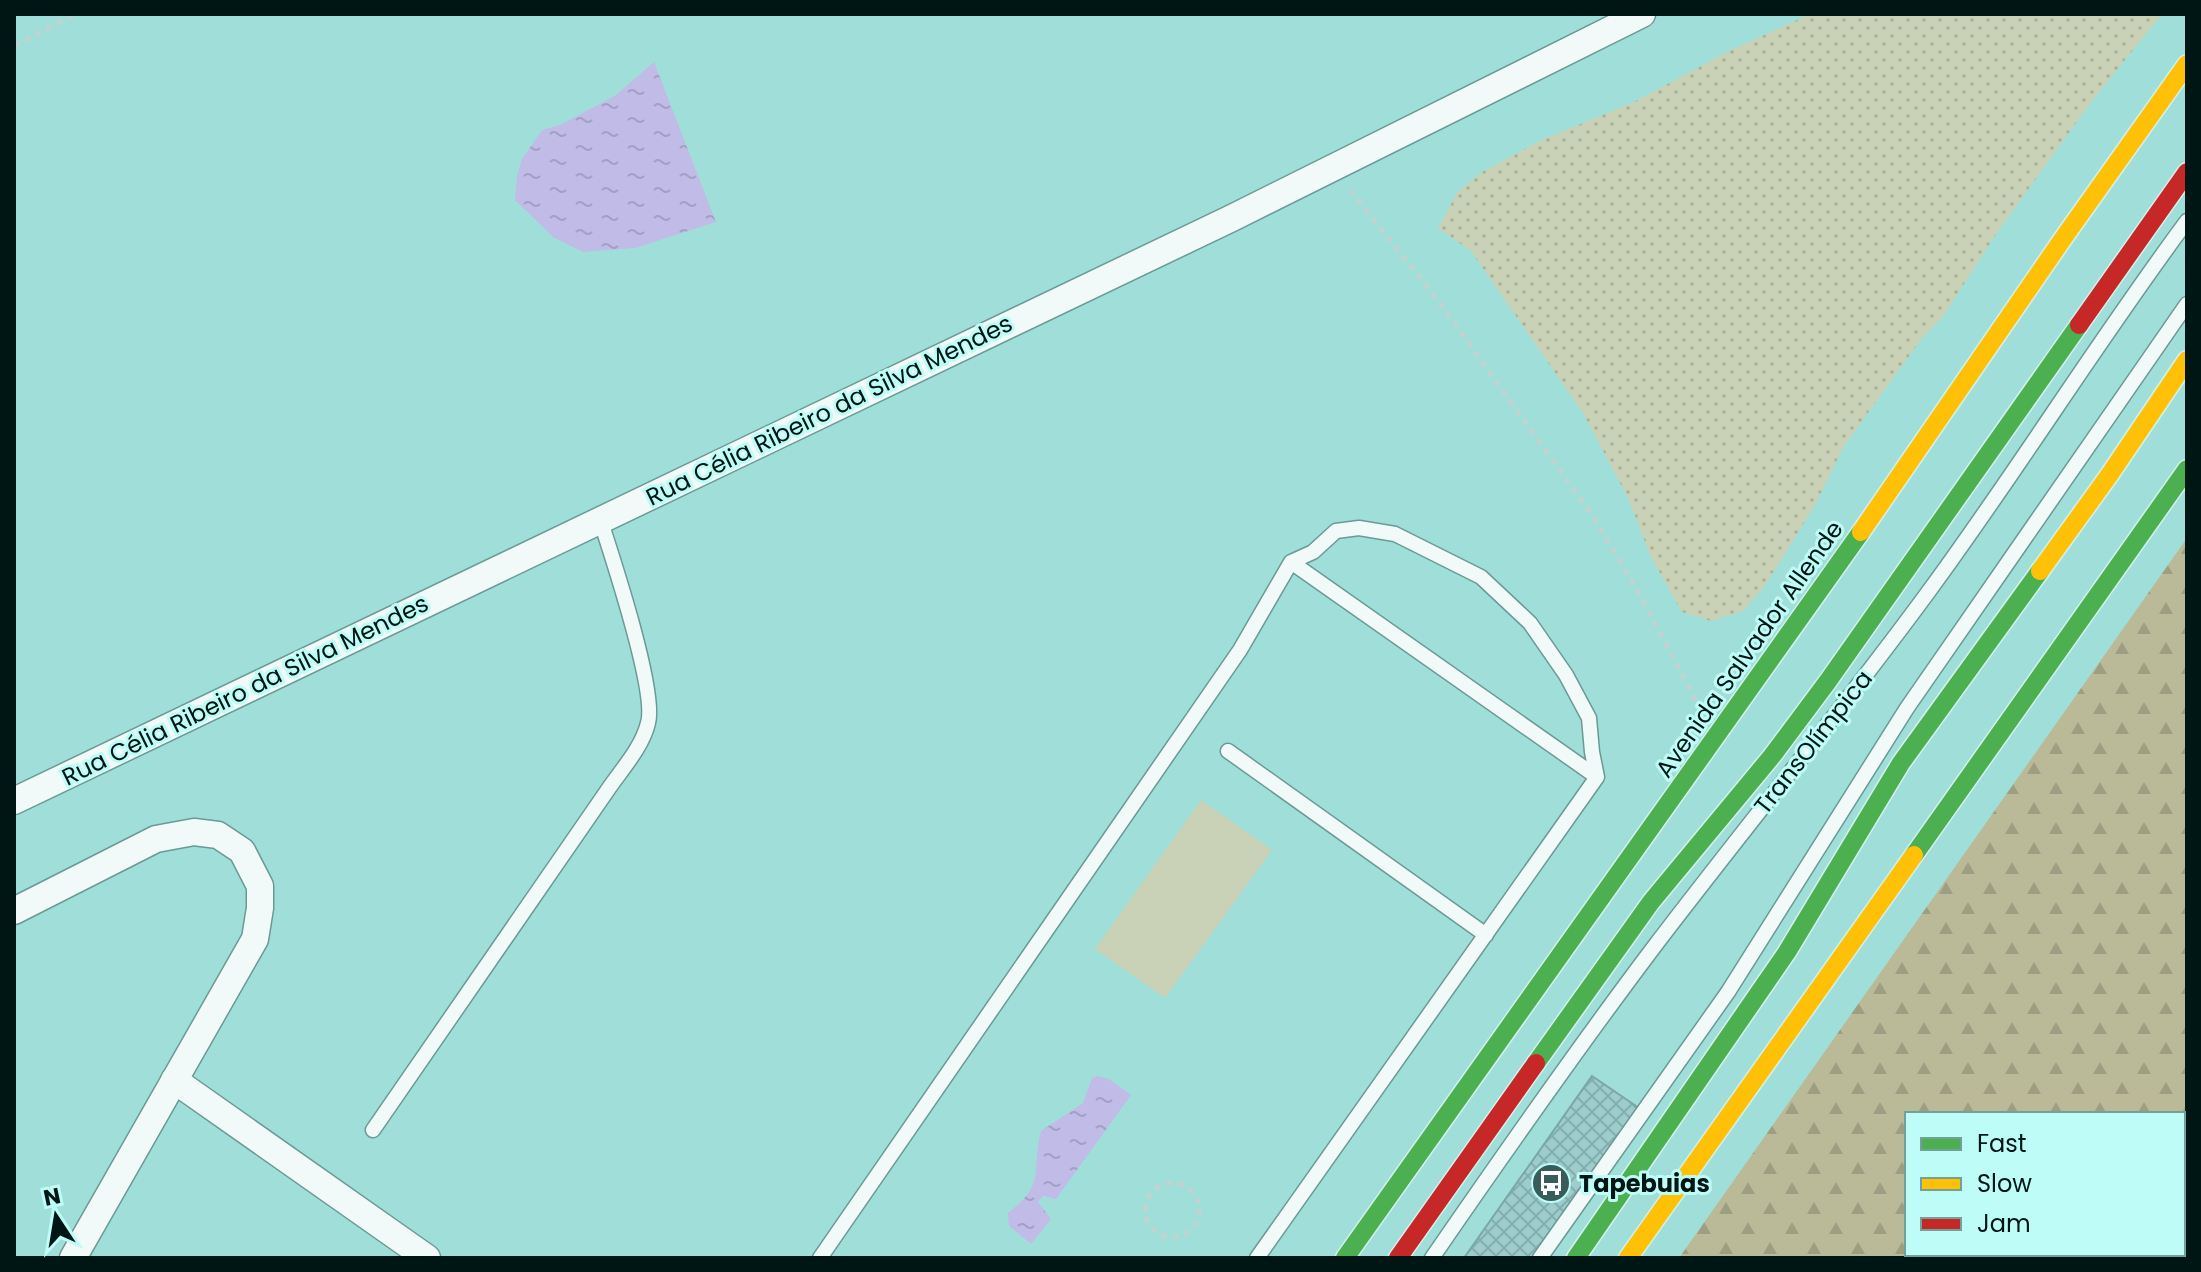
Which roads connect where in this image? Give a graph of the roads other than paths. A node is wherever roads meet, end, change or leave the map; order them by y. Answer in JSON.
{"nodes":[{"id":1,"x":1642,"y":14,"type":"edge"},
{"id":2,"x":2187,"y":64,"type":"edge"},
{"id":3,"x":2178,"y":153,"type":"dead end"},
{"id":4,"x":2187,"y":172,"type":"edge"},
{"id":5,"x":2187,"y":221,"type":"edge"},
{"id":6,"x":2187,"y":304,"type":"edge"},
{"id":7,"x":2187,"y":360,"type":"edge"},
{"id":8,"x":2187,"y":393,"type":"edge"},
{"id":9,"x":2187,"y":469,"type":"edge"},
{"id":10,"x":2110,"y":474,"type":"junction"},
{"id":11,"x":600,"y":519,"type":"junction"},
{"id":12,"x":1917,"y":556,"type":"junction"},
{"id":13,"x":1291,"y":562,"type":"junction"},
{"id":14,"x":1228,"y":751,"type":"dead end"},
{"id":15,"x":1597,"y":777,"type":"junction"},
{"id":16,"x":14,"y":801,"type":"edge"},
{"id":17,"x":14,"y":911,"type":"edge"},
{"id":18,"x":1486,"y":935,"type":"junction"},
{"id":19,"x":174,"y":1080,"type":"junction"},
{"id":20,"x":373,"y":1130,"type":"dead end"},
{"id":21,"x":73,"y":1258,"type":"edge"},
{"id":22,"x":427,"y":1258,"type":"edge"},
{"id":23,"x":820,"y":1258,"type":"edge"},
{"id":24,"x":1257,"y":1258,"type":"edge"},
{"id":25,"x":1345,"y":1258,"type":"edge"},
{"id":26,"x":1398,"y":1258,"type":"edge"},
{"id":27,"x":1432,"y":1258,"type":"edge"},
{"id":28,"x":1540,"y":1258,"type":"edge"},
{"id":29,"x":1576,"y":1258,"type":"edge"},
{"id":30,"x":1628,"y":1258,"type":"edge"}],
"edges":[{"from":1,"to":11,"type":"street","name":"Rua Célia Ribeiro da Silva Mendes"},
{"from":2,"to":25,"type":"main road","name":"Avenida Salvador Allende"},
{"from":3,"to":12,"type":"main road"},
{"from":4,"to":12,"type":"main road"},
{"from":5,"to":27,"type":"lane","name":"TransOlímpica"},
{"from":6,"to":28,"type":"lane"},
{"from":7,"to":10,"type":"main road"},
{"from":8,"to":10,"type":"main road"},
{"from":9,"to":30,"type":"main road"},
{"from":10,"to":29,"type":"main road"},
{"from":11,"to":16,"type":"street","name":"Rua Célia Ribeiro da Silva Mendes"},
{"from":11,"to":20,"type":"lane"},
{"from":12,"to":26,"type":"main road"},
{"from":13,"to":15,"type":"lane"},
{"from":13,"to":15,"type":"lane"},
{"from":13,"to":23,"type":"lane"},
{"from":14,"to":18,"type":"lane"},
{"from":15,"to":18,"type":"lane"},
{"from":17,"to":19,"type":"street"},
{"from":18,"to":24,"type":"lane"},
{"from":19,"to":21,"type":"street"},
{"from":19,"to":22,"type":"street"}]}
